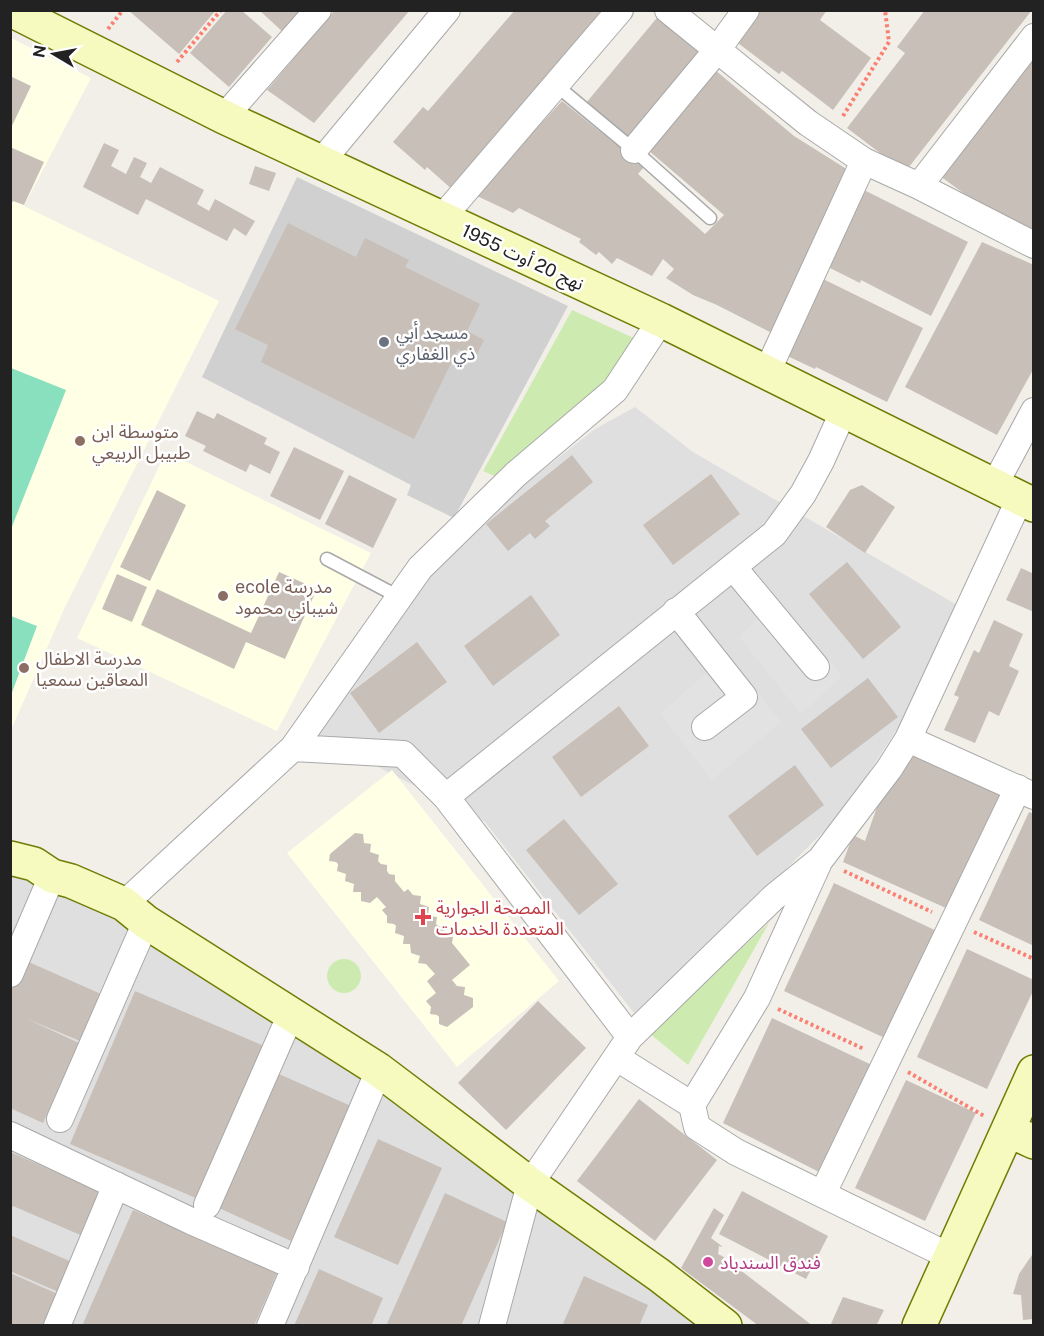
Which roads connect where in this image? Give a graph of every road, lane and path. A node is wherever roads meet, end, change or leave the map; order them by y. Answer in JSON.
{"nodes":[{"id":1,"x":11,"y":10,"type":"edge"},
{"id":2,"x":221,"y":10,"type":"edge"},
{"id":3,"x":318,"y":10,"type":"edge"},
{"id":4,"x":447,"y":10,"type":"edge"},
{"id":5,"x":620,"y":10,"type":"edge"},
{"id":6,"x":668,"y":10,"type":"edge"},
{"id":7,"x":746,"y":10,"type":"edge"},
{"id":8,"x":885,"y":10,"type":"edge"},
{"id":9,"x":1034,"y":37,"type":"edge"},
{"id":10,"x":717,"y":50,"type":"junction"},
{"id":11,"x":159,"y":83,"type":"junction"},
{"id":12,"x":557,"y":86,"type":"junction"},
{"id":13,"x":224,"y":117,"type":"junction"},
{"id":14,"x":830,"y":138,"type":"junction"},
{"id":15,"x":634,"y":150,"type":"junction"},
{"id":16,"x":864,"y":161,"type":"junction"},
{"id":17,"x":321,"y":162,"type":"junction"},
{"id":18,"x":919,"y":186,"type":"junction"},
{"id":19,"x":710,"y":218,"type":"dead end"},
{"id":20,"x":441,"y":219,"type":"junction"},
{"id":21,"x":1034,"y":245,"type":"edge"},
{"id":22,"x":661,"y":320,"type":"junction"},
{"id":23,"x":767,"y":372,"type":"junction"},
{"id":24,"x":844,"y":410,"type":"junction"},
{"id":25,"x":1034,"y":411,"type":"edge"},
{"id":26,"x":1016,"y":496,"type":"edge"},
{"id":27,"x":327,"y":559,"type":"dead end"},
{"id":28,"x":733,"y":567,"type":"junction"},
{"id":29,"x":399,"y":597,"type":"junction"},
{"id":30,"x":676,"y":611,"type":"junction"},
{"id":31,"x":816,"y":667,"type":"dead end"},
{"id":32,"x":705,"y":727,"type":"dead end"},
{"id":33,"x":908,"y":739,"type":"junction"},
{"id":34,"x":293,"y":748,"type":"junction"},
{"id":35,"x":1026,"y":792,"type":"edge"},
{"id":36,"x":446,"y":797,"type":"junction"},
{"id":37,"x":10,"y":858,"type":"edge"},
{"id":38,"x":820,"y":860,"type":"junction"},
{"id":39,"x":52,"y":876,"type":"junction"},
{"id":40,"x":135,"y":913,"type":"junction"},
{"id":41,"x":953,"y":922,"type":"junction"},
{"id":42,"x":1034,"y":959,"type":"edge"},
{"id":43,"x":10,"y":974,"type":"edge"},
{"id":44,"x":291,"y":1014,"type":"junction"},
{"id":45,"x":623,"y":1048,"type":"junction"},
{"id":46,"x":379,"y":1070,"type":"junction"},
{"id":47,"x":1034,"y":1072,"type":"edge"},
{"id":48,"x":692,"y":1105,"type":"junction"},
{"id":49,"x":60,"y":1119,"type":"dead end"},
{"id":50,"x":10,"y":1135,"type":"edge"},
{"id":51,"x":1021,"y":1136,"type":"edge"},
{"id":52,"x":530,"y":1184,"type":"junction"},
{"id":53,"x":116,"y":1185,"type":"junction"},
{"id":54,"x":823,"y":1193,"type":"junction"},
{"id":55,"x":207,"y":1205,"type":"dead end"},
{"id":56,"x":951,"y":1257,"type":"junction"},
{"id":57,"x":296,"y":1267,"type":"junction"},
{"id":58,"x":57,"y":1326,"type":"edge"},
{"id":59,"x":270,"y":1326,"type":"edge"},
{"id":60,"x":492,"y":1326,"type":"edge"},
{"id":61,"x":725,"y":1326,"type":"edge"},
{"id":62,"x":919,"y":1326,"type":"edge"}],
"edges":[{"from":1,"to":11,"type":"main road","name":"نهج 20 أوت 1955"},
{"from":2,"to":11,"type":"path"},
{"from":3,"to":13,"type":"street"},
{"from":4,"to":17,"type":"street"},
{"from":5,"to":12,"type":"street"},
{"from":6,"to":10,"type":"street"},
{"from":7,"to":10,"type":"street"},
{"from":8,"to":14,"type":"path"},
{"from":9,"to":18,"type":"street"},
{"from":10,"to":14,"type":"street"},
{"from":10,"to":15,"type":"street"},
{"from":11,"to":13,"type":"main road","name":"نهج 20 أوت 1955"},
{"from":12,"to":15,"type":"lane"},
{"from":12,"to":20,"type":"street"},
{"from":13,"to":17,"type":"main road","name":"نهج 20 أوت 1955"},
{"from":14,"to":16,"type":"street"},
{"from":15,"to":19,"type":"lane"},
{"from":16,"to":18,"type":"street"},
{"from":16,"to":23,"type":"street"},
{"from":17,"to":20,"type":"main road","name":"نهج 20 أوت 1955"},
{"from":18,"to":21,"type":"street"},
{"from":20,"to":22,"type":"main road","name":"نهج 20 أوت 1955"},
{"from":22,"to":23,"type":"main road","name":"نهج 20 أوت 1955"},
{"from":22,"to":29,"type":"street"},
{"from":23,"to":24,"type":"main road","name":"نهج 20 أوت 1955"},
{"from":24,"to":26,"type":"main road","name":"نهج 20 أوت 1955"},
{"from":24,"to":28,"type":"street"},
{"from":25,"to":26,"type":"street"},
{"from":26,"to":33,"type":"street"},
{"from":27,"to":29,"type":"lane"},
{"from":28,"to":30,"type":"street"},
{"from":28,"to":31,"type":"street"},
{"from":29,"to":34,"type":"street"},
{"from":30,"to":32,"type":"street"},
{"from":30,"to":36,"type":"street"},
{"from":33,"to":35,"type":"street"},
{"from":33,"to":38,"type":"street"},
{"from":34,"to":36,"type":"street"},
{"from":34,"to":40,"type":"street"},
{"from":35,"to":41,"type":"street"},
{"from":36,"to":45,"type":"street"},
{"from":37,"to":39,"type":"main road"},
{"from":38,"to":41,"type":"path"},
{"from":38,"to":45,"type":"street"},
{"from":38,"to":48,"type":"street"},
{"from":39,"to":40,"type":"main road"},
{"from":39,"to":43,"type":"street"},
{"from":40,"to":44,"type":"main road"},
{"from":40,"to":49,"type":"street"},
{"from":41,"to":42,"type":"path"},
{"from":41,"to":54,"type":"street"},
{"from":44,"to":46,"type":"main road"},
{"from":44,"to":55,"type":"street"},
{"from":45,"to":48,"type":"street"},
{"from":45,"to":52,"type":"street"},
{"from":46,"to":52,"type":"main road"},
{"from":46,"to":57,"type":"street"},
{"from":47,"to":51,"type":"main road"},
{"from":48,"to":54,"type":"street"},
{"from":50,"to":53,"type":"street"},
{"from":51,"to":56,"type":"main road"},
{"from":52,"to":60,"type":"street"},
{"from":52,"to":61,"type":"main road"},
{"from":53,"to":57,"type":"street"},
{"from":53,"to":58,"type":"street"},
{"from":54,"to":56,"type":"street"},
{"from":56,"to":62,"type":"main road"},
{"from":57,"to":59,"type":"street"}]}
